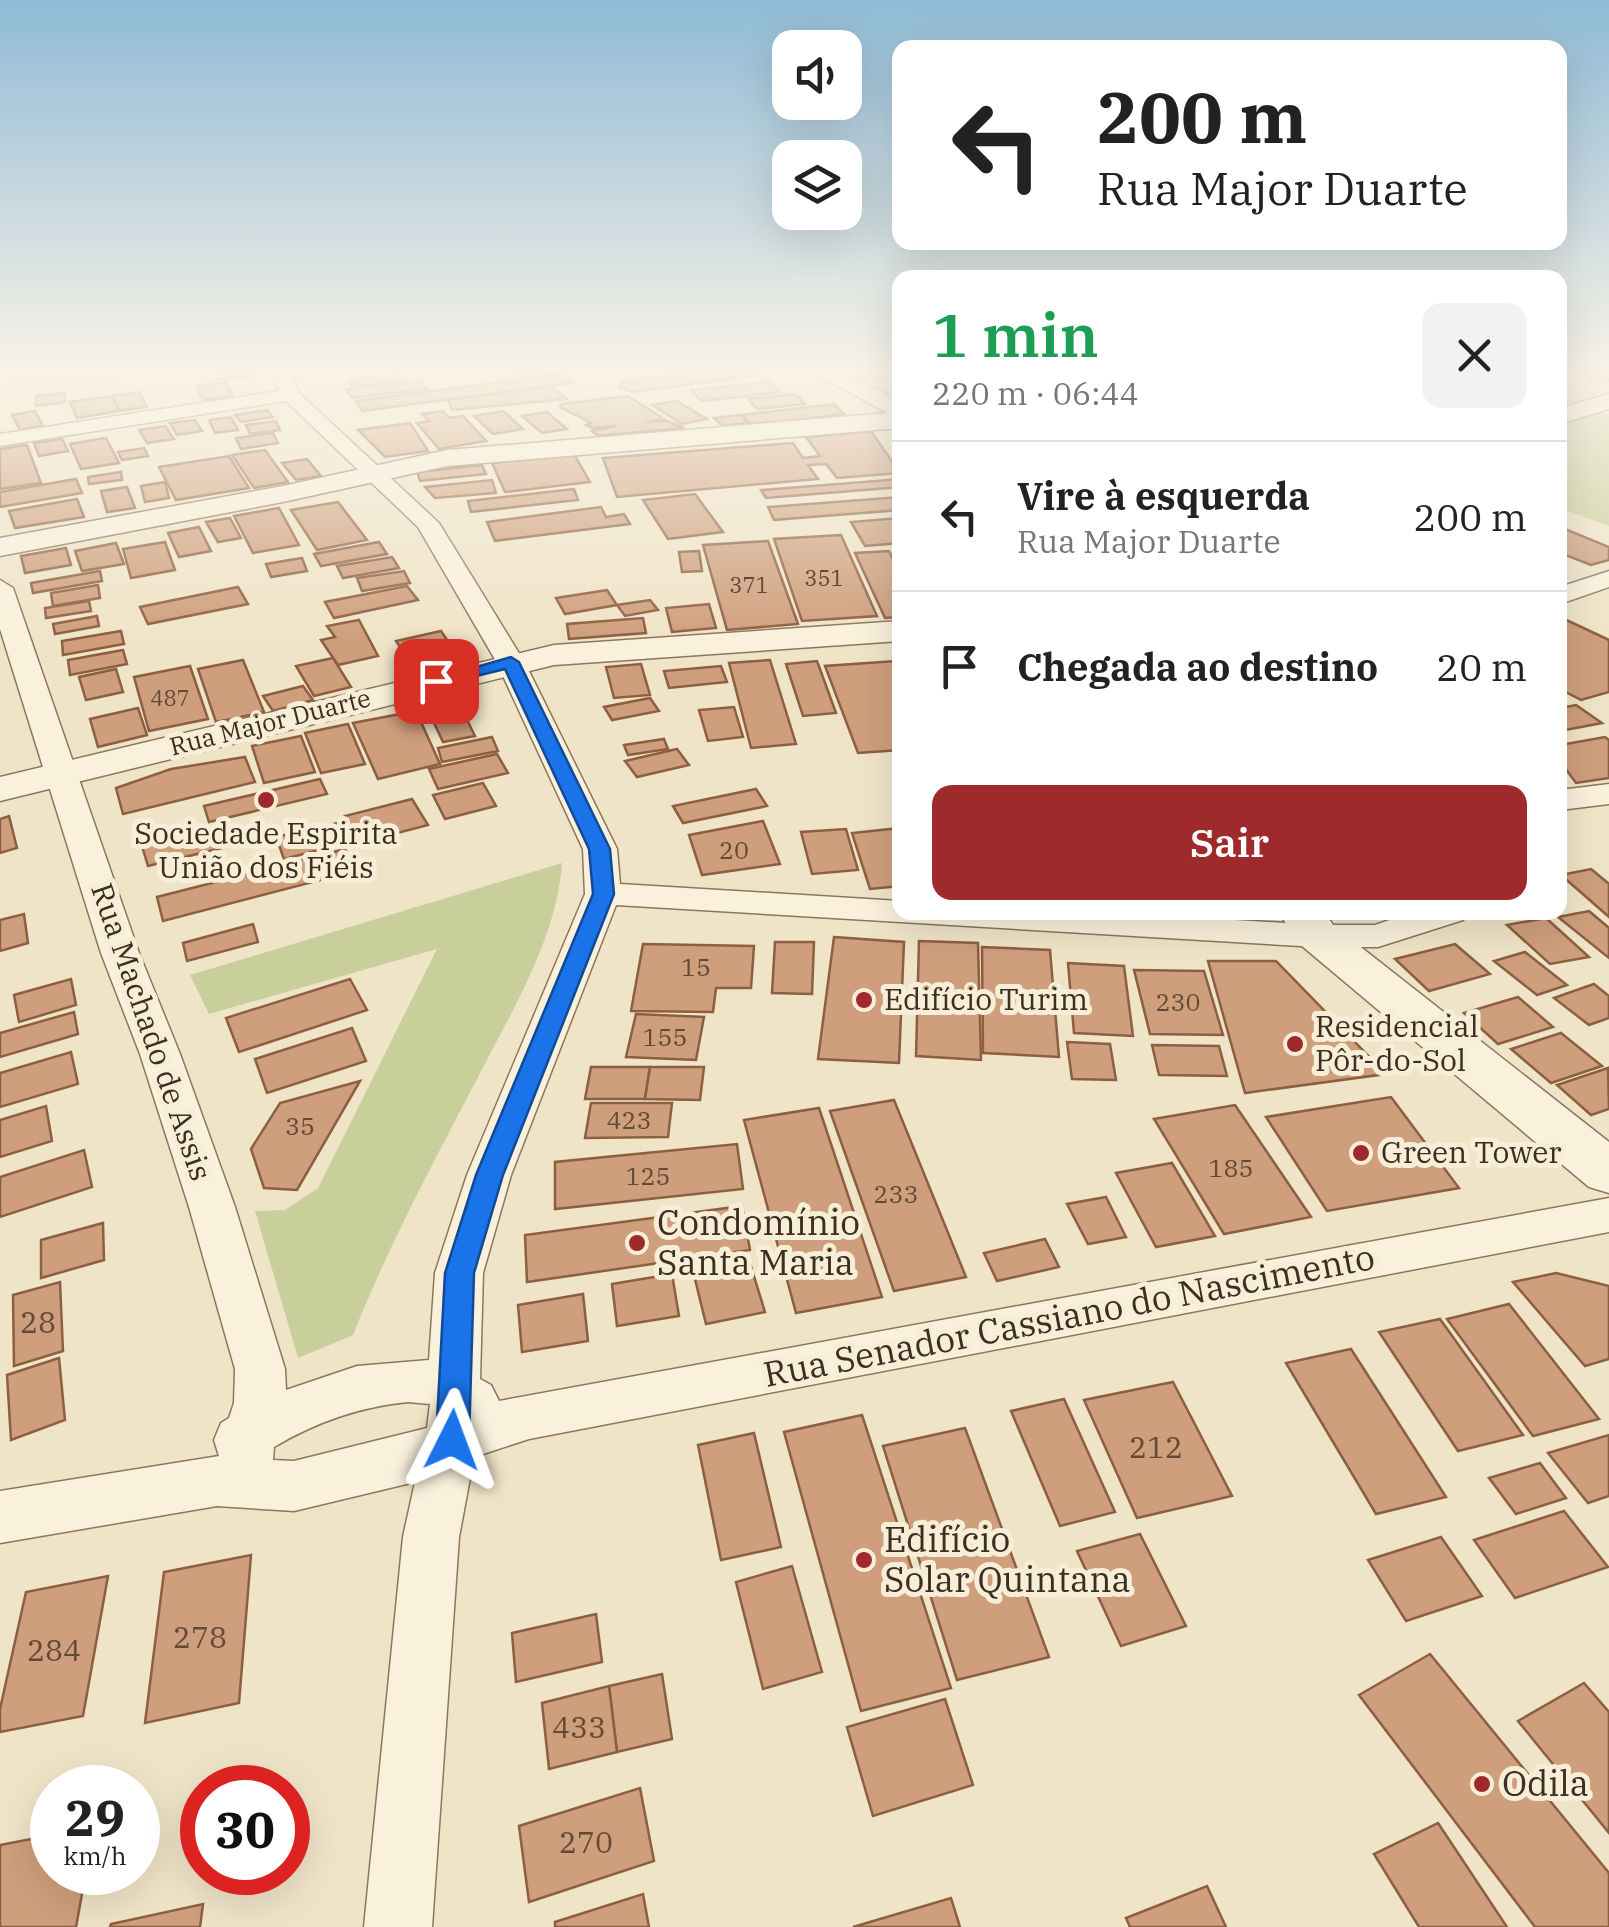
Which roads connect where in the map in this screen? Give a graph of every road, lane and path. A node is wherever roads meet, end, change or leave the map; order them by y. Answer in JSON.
{"nodes":[{"id":1,"x":357,"y":458,"type":"edge"},
{"id":2,"x":461,"y":458,"type":"edge"},
{"id":3,"x":374,"y":474,"type":"junction"},
{"id":4,"x":0,"y":547,"type":"edge"},
{"id":5,"x":1609,"y":579,"type":"edge"},
{"id":6,"x":0,"y":588,"type":"edge"},
{"id":7,"x":1567,"y":594,"type":"edge"},
{"id":8,"x":892,"y":632,"type":"edge"},
{"id":9,"x":511,"y":662,"type":"junction"},
{"id":10,"x":63,"y":774,"type":"junction"},
{"id":11,"x":0,"y":790,"type":"edge"},
{"id":12,"x":1609,"y":794,"type":"edge"},
{"id":13,"x":1567,"y":799,"type":"edge"},
{"id":14,"x":603,"y":894,"type":"junction"},
{"id":15,"x":892,"y":911,"type":"edge"},
{"id":16,"x":1174,"y":920,"type":"edge"},
{"id":17,"x":1426,"y":920,"type":"edge"},
{"id":18,"x":1309,"y":924,"type":"edge"},
{"id":19,"x":1609,"y":1172,"type":"edge"},
{"id":20,"x":1609,"y":1215,"type":"edge"},
{"id":21,"x":260,"y":1369,"type":"junction"},
{"id":22,"x":313,"y":1400,"type":"junction"},
{"id":23,"x":454,"y":1415,"type":"junction"},
{"id":24,"x":253,"y":1456,"type":"junction"},
{"id":25,"x":371,"y":1470,"type":"junction"},
{"id":26,"x":0,"y":1517,"type":"edge"},
{"id":27,"x":431,"y":1536,"type":"junction"},
{"id":28,"x":398,"y":1927,"type":"edge"}],
"edges":[{"from":1,"to":3,"type":"street"},
{"from":2,"to":3,"type":"street"},
{"from":3,"to":4,"type":"street"},
{"from":3,"to":9,"type":"street"},
{"from":5,"to":7,"type":"street"},
{"from":6,"to":10,"type":"street","name":"Rua Machado de Assis"},
{"from":8,"to":9,"type":"street","name":"Rua Major Duarte"},
{"from":9,"to":10,"type":"street","name":"Rua Major Duarte"},
{"from":9,"to":14,"type":"street"},
{"from":10,"to":11,"type":"street","name":"Rua Major Duarte"},
{"from":10,"to":21,"type":"street","name":"Rua Machado de Assis"},
{"from":12,"to":13,"type":"street"},
{"from":14,"to":15,"type":"street"},
{"from":14,"to":23,"type":"street"},
{"from":16,"to":18,"type":"street"},
{"from":17,"to":18,"type":"street"},
{"from":18,"to":19,"type":"street"},
{"from":20,"to":23,"type":"street","name":"Rua Senador Cassiano do Nascimento"},
{"from":21,"to":22,"type":"street"},
{"from":21,"to":24,"type":"street","name":"Rua Machado de Assis"},
{"from":22,"to":23,"type":"street","name":"Rua Senador Cassiano do Nascimento"},
{"from":22,"to":24,"type":"street","name":"Rua Senador Cassiano do Nascimento"},
{"from":23,"to":25,"type":"street","name":"Rua Senador Cassiano do Nascimento"},
{"from":23,"to":27,"type":"street"},
{"from":24,"to":25,"type":"street","name":"Rua Senador Cassiano do Nascimento"},
{"from":24,"to":26,"type":"street","name":"Rua Senador Cassiano do Nascimento"},
{"from":25,"to":27,"type":"street"},
{"from":27,"to":28,"type":"street"}]}
